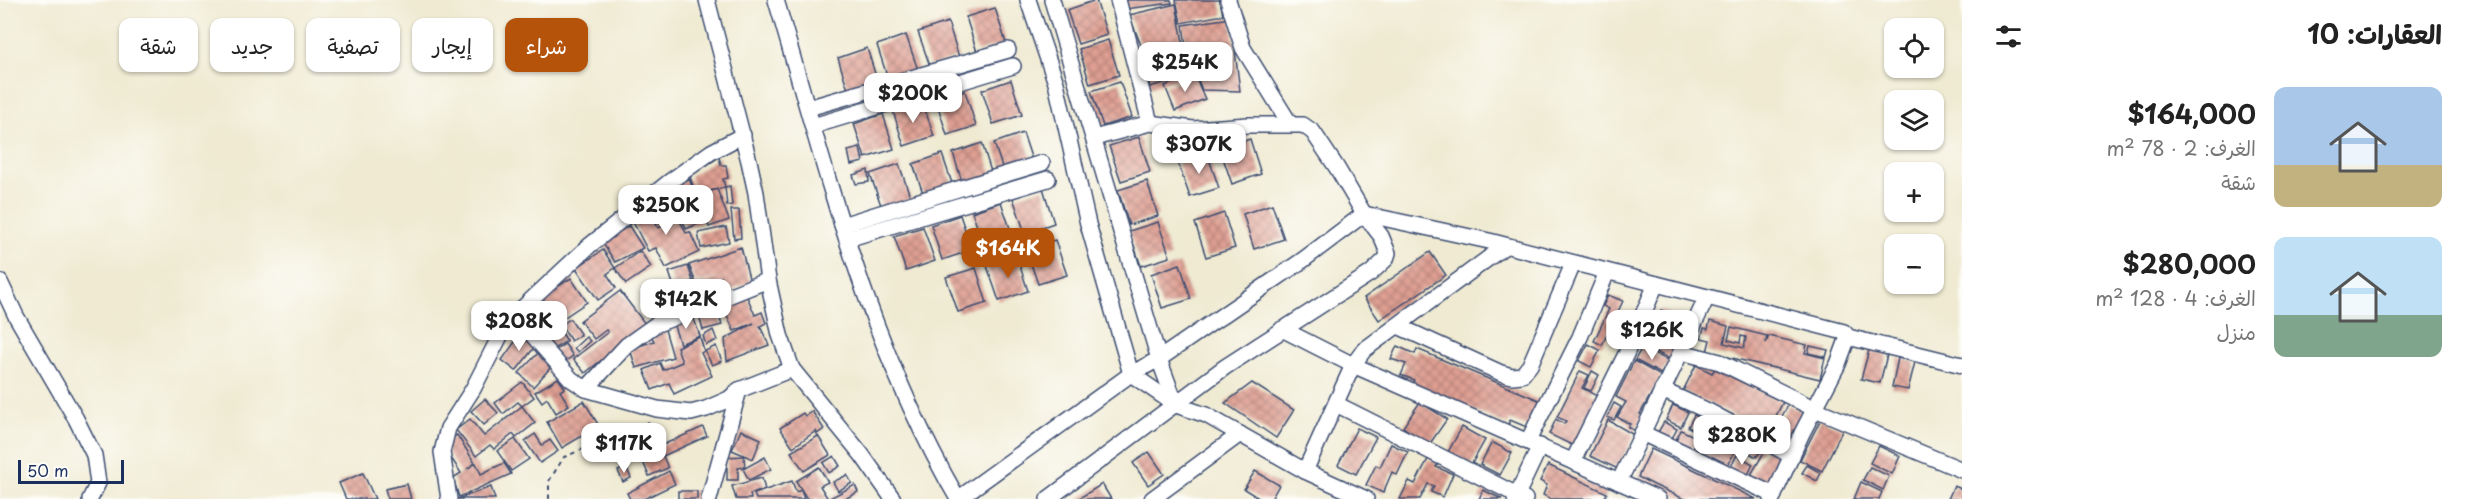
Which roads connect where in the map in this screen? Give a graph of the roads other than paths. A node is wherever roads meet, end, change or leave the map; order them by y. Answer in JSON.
{"nodes":[{"id":1,"x":707,"y":0,"type":"edge"},
{"id":2,"x":776,"y":0,"type":"edge"},
{"id":3,"x":1028,"y":0,"type":"edge"},
{"id":4,"x":1052,"y":0,"type":"edge"},
{"id":5,"x":1118,"y":0,"type":"edge"},
{"id":6,"x":1228,"y":0,"type":"edge"},
{"id":7,"x":1008,"y":50,"type":"dead end"},
{"id":8,"x":1013,"y":66,"type":"dead end"},
{"id":9,"x":931,"y":72,"type":"junction"},
{"id":10,"x":937,"y":91,"type":"junction"},
{"id":11,"x":808,"y":108,"type":"junction"},
{"id":12,"x":1150,"y":123,"type":"junction"},
{"id":13,"x":1290,"y":123,"type":"junction"},
{"id":14,"x":813,"y":126,"type":"junction"},
{"id":15,"x":743,"y":135,"type":"junction"},
{"id":16,"x":1094,"y":138,"type":"junction"},
{"id":17,"x":1042,"y":163,"type":"dead end"},
{"id":18,"x":1048,"y":179,"type":"dead end"},
{"id":19,"x":954,"y":191,"type":"junction"},
{"id":20,"x":959,"y":207,"type":"junction"},
{"id":21,"x":1364,"y":214,"type":"junction"},
{"id":22,"x":844,"y":232,"type":"junction"},
{"id":23,"x":1505,"y":246,"type":"junction"},
{"id":24,"x":1573,"y":264,"type":"junction"},
{"id":25,"x":1607,"y":272,"type":"junction"},
{"id":26,"x":768,"y":280,"type":"junction"},
{"id":27,"x":0,"y":282,"type":"edge"},
{"id":28,"x":1656,"y":284,"type":"junction"},
{"id":29,"x":1707,"y":297,"type":"junction"},
{"id":30,"x":515,"y":315,"type":"junction"},
{"id":31,"x":1398,"y":326,"type":"junction"},
{"id":32,"x":1282,"y":329,"type":"junction"},
{"id":33,"x":1848,"y":338,"type":"junction"},
{"id":34,"x":1681,"y":352,"type":"junction"},
{"id":35,"x":1159,"y":359,"type":"junction"},
{"id":36,"x":1353,"y":365,"type":"junction"},
{"id":37,"x":1962,"y":365,"type":"edge"},
{"id":38,"x":792,"y":369,"type":"junction"},
{"id":39,"x":1131,"y":374,"type":"junction"},
{"id":40,"x":586,"y":389,"type":"junction"},
{"id":41,"x":739,"y":390,"type":"junction"},
{"id":42,"x":1662,"y":390,"type":"junction"},
{"id":43,"x":1336,"y":404,"type":"junction"},
{"id":44,"x":1176,"y":405,"type":"junction"},
{"id":45,"x":1815,"y":409,"type":"junction"},
{"id":46,"x":1642,"y":433,"type":"junction"},
{"id":47,"x":1240,"y":434,"type":"junction"},
{"id":48,"x":1534,"y":443,"type":"junction"},
{"id":49,"x":1792,"y":456,"type":"junction"},
{"id":50,"x":1573,"y":461,"type":"junction"},
{"id":51,"x":1305,"y":471,"type":"junction"},
{"id":52,"x":1962,"y":471,"type":"edge"},
{"id":53,"x":1619,"y":482,"type":"junction"},
{"id":54,"x":1773,"y":497,"type":"edge"},
{"id":55,"x":1519,"y":498,"type":"edge"},
{"id":56,"x":90,"y":499,"type":"edge"},
{"id":57,"x":449,"y":499,"type":"edge"},
{"id":58,"x":709,"y":499,"type":"edge"},
{"id":59,"x":893,"y":499,"type":"edge"},
{"id":60,"x":958,"y":499,"type":"edge"},
{"id":61,"x":1048,"y":499,"type":"edge"},
{"id":62,"x":1152,"y":499,"type":"edge"},
{"id":63,"x":1366,"y":499,"type":"edge"},
{"id":64,"x":1658,"y":499,"type":"edge"}],
"edges":[{"from":1,"to":15,"type":"street"},
{"from":2,"to":11,"type":"street"},
{"from":3,"to":39,"type":"street"},
{"from":4,"to":16,"type":"street"},
{"from":5,"to":12,"type":"street"},
{"from":6,"to":13,"type":"street"},
{"from":7,"to":9,"type":"street"},
{"from":8,"to":10,"type":"street"},
{"from":9,"to":10,"type":"street"},
{"from":9,"to":11,"type":"street"},
{"from":10,"to":14,"type":"street"},
{"from":11,"to":14,"type":"street"},
{"from":12,"to":13,"type":"street"},
{"from":12,"to":16,"type":"street"},
{"from":13,"to":21,"type":"street"},
{"from":14,"to":22,"type":"street"},
{"from":15,"to":26,"type":"street"},
{"from":15,"to":30,"type":"street"},
{"from":16,"to":35,"type":"street"},
{"from":17,"to":19,"type":"street"},
{"from":18,"to":20,"type":"street"},
{"from":19,"to":20,"type":"street"},
{"from":19,"to":22,"type":"street"},
{"from":20,"to":22,"type":"street"},
{"from":21,"to":23,"type":"street"},
{"from":21,"to":32,"type":"street"},
{"from":21,"to":35,"type":"street"},
{"from":22,"to":60,"type":"street"},
{"from":23,"to":24,"type":"street"},
{"from":23,"to":31,"type":"street"},
{"from":24,"to":25,"type":"street"},
{"from":24,"to":31,"type":"street"},
{"from":25,"to":28,"type":"street"},
{"from":25,"to":48,"type":"street"},
{"from":26,"to":38,"type":"street"},
{"from":26,"to":40,"type":"street"},
{"from":27,"to":56,"type":"street"},
{"from":28,"to":29,"type":"street"},
{"from":28,"to":50,"type":"street"},
{"from":29,"to":33,"type":"street"},
{"from":29,"to":34,"type":"street"},
{"from":30,"to":40,"type":"street"},
{"from":30,"to":57,"type":"street"},
{"from":31,"to":36,"type":"street"},
{"from":32,"to":36,"type":"street"},
{"from":32,"to":44,"type":"street"},
{"from":33,"to":37,"type":"street"},
{"from":33,"to":45,"type":"street"},
{"from":34,"to":42,"type":"street"},
{"from":34,"to":45,"type":"street"},
{"from":35,"to":39,"type":"street"},
{"from":35,"to":44,"type":"street"},
{"from":36,"to":43,"type":"street"},
{"from":36,"to":48,"type":"street"},
{"from":38,"to":41,"type":"street"},
{"from":38,"to":59,"type":"street"},
{"from":39,"to":44,"type":"street"},
{"from":39,"to":60,"type":"street"},
{"from":40,"to":41,"type":"street"},
{"from":41,"to":58,"type":"street"},
{"from":42,"to":46,"type":"street"},
{"from":42,"to":49,"type":"street"},
{"from":43,"to":51,"type":"street"},
{"from":43,"to":55,"type":"street"},
{"from":44,"to":47,"type":"street"},
{"from":44,"to":61,"type":"street"},
{"from":45,"to":49,"type":"street"},
{"from":45,"to":52,"type":"street"},
{"from":46,"to":53,"type":"street"},
{"from":46,"to":54,"type":"street"},
{"from":47,"to":51,"type":"street"},
{"from":47,"to":62,"type":"street"},
{"from":48,"to":50,"type":"street"},
{"from":48,"to":55,"type":"street"},
{"from":49,"to":54,"type":"street"},
{"from":50,"to":53,"type":"street"},
{"from":51,"to":63,"type":"street"},
{"from":53,"to":64,"type":"street"}]}
